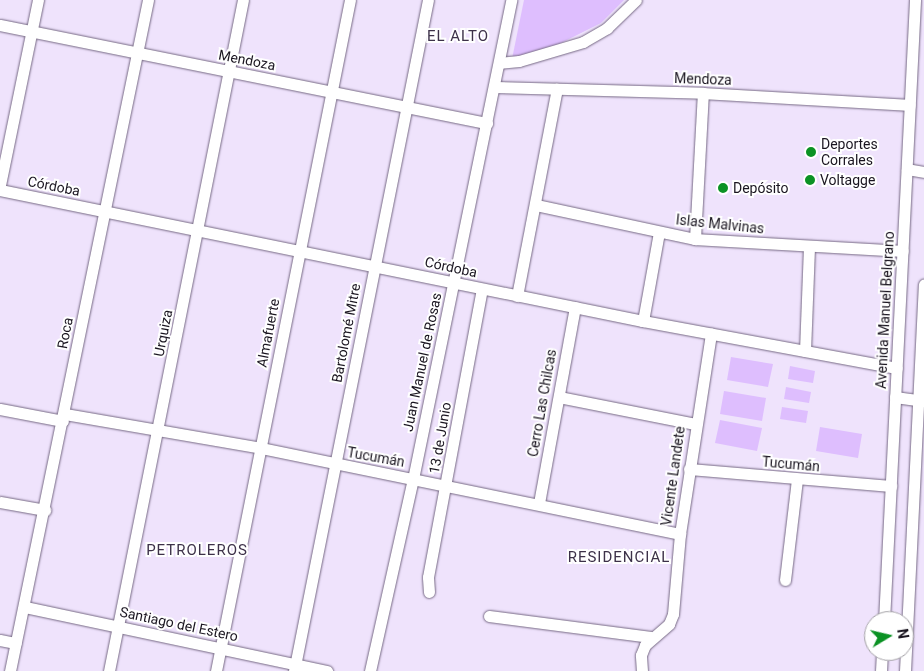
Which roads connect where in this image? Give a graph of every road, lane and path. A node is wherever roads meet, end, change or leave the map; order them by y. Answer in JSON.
{"nodes":[{"id":1,"x":38,"y":0,"type":"edge"},
{"id":2,"x":148,"y":0,"type":"edge"},
{"id":3,"x":243,"y":0,"type":"edge"},
{"id":4,"x":350,"y":0,"type":"edge"},
{"id":5,"x":428,"y":0,"type":"edge"},
{"id":6,"x":511,"y":0,"type":"edge"},
{"id":7,"x":636,"y":0,"type":"edge"},
{"id":8,"x":915,"y":0,"type":"edge"},
{"id":9,"x":0,"y":25,"type":"edge"},
{"id":10,"x":31,"y":31,"type":"junction"},
{"id":11,"x":919,"y":31,"type":"edge"},
{"id":12,"x":138,"y":53,"type":"junction"},
{"id":13,"x":924,"y":60,"type":"edge"},
{"id":14,"x":499,"y":62,"type":"junction"},
{"id":15,"x":912,"y":66,"type":"junction"},
{"id":16,"x":229,"y":71,"type":"junction"},
{"id":17,"x":924,"y":72,"type":"edge"},
{"id":18,"x":494,"y":87,"type":"junction"},
{"id":19,"x":557,"y":89,"type":"junction"},
{"id":20,"x":332,"y":92,"type":"junction"},
{"id":21,"x":703,"y":93,"type":"junction"},
{"id":22,"x":910,"y":105,"type":"junction"},
{"id":23,"x":404,"y":107,"type":"junction"},
{"id":24,"x":487,"y":123,"type":"junction"},
{"id":25,"x":907,"y":169,"type":"junction"},
{"id":26,"x":924,"y":172,"type":"edge"},
{"id":27,"x":0,"y":186,"type":"edge"},
{"id":28,"x":0,"y":190,"type":"edge"},
{"id":29,"x":536,"y":204,"type":"junction"},
{"id":30,"x":105,"y":211,"type":"junction"},
{"id":31,"x":198,"y":232,"type":"junction"},
{"id":32,"x":659,"y":232,"type":"junction"},
{"id":33,"x":695,"y":239,"type":"junction"},
{"id":34,"x":809,"y":247,"type":"junction"},
{"id":35,"x":903,"y":251,"type":"junction"},
{"id":36,"x":299,"y":253,"type":"junction"},
{"id":37,"x":374,"y":266,"type":"junction"},
{"id":38,"x":454,"y":282,"type":"junction"},
{"id":39,"x":924,"y":284,"type":"edge"},
{"id":40,"x":482,"y":289,"type":"junction"},
{"id":41,"x":517,"y":296,"type":"junction"},
{"id":42,"x":575,"y":307,"type":"junction"},
{"id":43,"x":643,"y":321,"type":"junction"},
{"id":44,"x":711,"y":333,"type":"junction"},
{"id":45,"x":805,"y":351,"type":"junction"},
{"id":46,"x":897,"y":368,"type":"junction"},
{"id":47,"x":559,"y":397,"type":"junction"},
{"id":48,"x":895,"y":397,"type":"junction"},
{"id":49,"x":921,"y":401,"type":"edge"},
{"id":50,"x":0,"y":409,"type":"edge"},
{"id":51,"x":64,"y":417,"type":"junction"},
{"id":52,"x":695,"y":424,"type":"junction"},
{"id":53,"x":159,"y":430,"type":"junction"},
{"id":54,"x":261,"y":448,"type":"junction"},
{"id":55,"x":336,"y":465,"type":"junction"},
{"id":56,"x":689,"y":469,"type":"junction"},
{"id":57,"x":414,"y":479,"type":"junction"},
{"id":58,"x":798,"y":480,"type":"junction"},
{"id":59,"x":447,"y":486,"type":"junction"},
{"id":60,"x":891,"y":486,"type":"junction"},
{"id":61,"x":0,"y":502,"type":"edge"},
{"id":62,"x":539,"y":503,"type":"junction"},
{"id":63,"x":45,"y":510,"type":"junction"},
{"id":64,"x":680,"y":534,"type":"junction"},
{"id":65,"x":785,"y":580,"type":"dead end"},
{"id":66,"x":429,"y":592,"type":"dead end"},
{"id":67,"x":25,"y":607,"type":"junction"},
{"id":68,"x":885,"y":611,"type":"edge"},
{"id":69,"x":489,"y":616,"type":"dead end"},
{"id":70,"x":118,"y":626,"type":"junction"},
{"id":71,"x":651,"y":637,"type":"junction"},
{"id":72,"x":0,"y":640,"type":"edge"},
{"id":73,"x":16,"y":643,"type":"junction"},
{"id":74,"x":220,"y":648,"type":"junction"},
{"id":75,"x":294,"y":668,"type":"edge"},
{"id":76,"x":10,"y":671,"type":"edge"},
{"id":77,"x":109,"y":671,"type":"edge"},
{"id":78,"x":216,"y":671,"type":"edge"},
{"id":79,"x":327,"y":671,"type":"edge"},
{"id":80,"x":370,"y":671,"type":"edge"},
{"id":81,"x":642,"y":671,"type":"edge"},
{"id":82,"x":906,"y":671,"type":"edge"}],
"edges":[{"from":1,"to":10,"type":"street"},
{"from":2,"to":12,"type":"street","name":"Roca"},
{"from":3,"to":16,"type":"street","name":"Urquiza"},
{"from":4,"to":20,"type":"street","name":"Almafuerte"},
{"from":5,"to":23,"type":"street","name":"Bartolomé Mitre"},
{"from":6,"to":14,"type":"street","name":"Juan Manuel de Rosas"},
{"from":7,"to":14,"type":"street"},
{"from":8,"to":11,"type":"street","name":"Avenida Manuel Belgrano"},
{"from":9,"to":10,"type":"street","name":"Mendoza"},
{"from":10,"to":12,"type":"street","name":"Mendoza"},
{"from":10,"to":27,"type":"street"},
{"from":11,"to":15,"type":"street","name":"Avenida Manuel Belgrano"},
{"from":12,"to":16,"type":"street","name":"Mendoza"},
{"from":12,"to":30,"type":"street","name":"Roca"},
{"from":13,"to":15,"type":"street"},
{"from":14,"to":18,"type":"street","name":"Juan Manuel de Rosas"},
{"from":15,"to":17,"type":"street"},
{"from":15,"to":22,"type":"street","name":"Avenida Manuel Belgrano"},
{"from":16,"to":20,"type":"street","name":"Mendoza"},
{"from":16,"to":31,"type":"street","name":"Urquiza"},
{"from":18,"to":19,"type":"street","name":"Mendoza"},
{"from":18,"to":24,"type":"street","name":"Juan Manuel de Rosas"},
{"from":19,"to":21,"type":"street","name":"Mendoza"},
{"from":19,"to":29,"type":"street"},
{"from":20,"to":23,"type":"street","name":"Mendoza"},
{"from":20,"to":36,"type":"street","name":"Almafuerte"},
{"from":21,"to":22,"type":"street","name":"Mendoza"},
{"from":21,"to":33,"type":"street"},
{"from":22,"to":25,"type":"street","name":"Avenida Manuel Belgrano"},
{"from":23,"to":24,"type":"street","name":"Mendoza"},
{"from":23,"to":37,"type":"street","name":"Bartolomé Mitre"},
{"from":24,"to":38,"type":"street","name":"Juan Manuel de Rosas"},
{"from":25,"to":26,"type":"street"},
{"from":25,"to":35,"type":"street","name":"Avenida Manuel Belgrano"},
{"from":28,"to":30,"type":"street","name":"Córdoba"},
{"from":29,"to":32,"type":"street","name":"Islas Malvinas"},
{"from":29,"to":41,"type":"street"},
{"from":30,"to":31,"type":"street","name":"Córdoba"},
{"from":30,"to":51,"type":"street","name":"Roca"},
{"from":31,"to":36,"type":"street","name":"Córdoba"},
{"from":31,"to":53,"type":"street","name":"Urquiza"},
{"from":32,"to":33,"type":"street","name":"Islas Malvinas"},
{"from":32,"to":43,"type":"street"},
{"from":33,"to":34,"type":"street","name":"Islas Malvinas"},
{"from":34,"to":35,"type":"street","name":"Islas Malvinas"},
{"from":34,"to":45,"type":"street"},
{"from":35,"to":46,"type":"street","name":"Avenida Manuel Belgrano"},
{"from":36,"to":37,"type":"street","name":"Córdoba"},
{"from":36,"to":54,"type":"street","name":"Almafuerte"},
{"from":37,"to":38,"type":"street","name":"Córdoba"},
{"from":37,"to":55,"type":"street","name":"Bartolomé Mitre"},
{"from":38,"to":40,"type":"street","name":"Córdoba"},
{"from":38,"to":57,"type":"street","name":"Juan Manuel de Rosas"},
{"from":39,"to":49,"type":"street"},
{"from":40,"to":41,"type":"street","name":"Córdoba"},
{"from":40,"to":59,"type":"street","name":"13 de Junio"},
{"from":41,"to":42,"type":"street","name":"Córdoba"},
{"from":42,"to":43,"type":"street","name":"Córdoba"},
{"from":42,"to":47,"type":"street","name":"Cerro Las Chilcas"},
{"from":43,"to":44,"type":"street","name":"Córdoba"},
{"from":44,"to":45,"type":"street","name":"Córdoba"},
{"from":44,"to":52,"type":"street","name":"Vicente Landete"},
{"from":45,"to":46,"type":"street","name":"Córdoba"},
{"from":46,"to":48,"type":"street","name":"Avenida Manuel Belgrano"},
{"from":47,"to":52,"type":"street"},
{"from":47,"to":62,"type":"street","name":"Cerro Las Chilcas"},
{"from":48,"to":49,"type":"street"},
{"from":48,"to":60,"type":"street","name":"Avenida Manuel Belgrano"},
{"from":49,"to":82,"type":"street"},
{"from":50,"to":51,"type":"street","name":"Tucumán"},
{"from":51,"to":53,"type":"street","name":"Tucumán"},
{"from":51,"to":63,"type":"street","name":"Roca"},
{"from":52,"to":56,"type":"street","name":"Vicente Landete"},
{"from":53,"to":54,"type":"street","name":"Tucumán"},
{"from":53,"to":70,"type":"street","name":"Urquiza"},
{"from":54,"to":55,"type":"street","name":"Tucumán"},
{"from":54,"to":74,"type":"street","name":"Almafuerte"},
{"from":55,"to":57,"type":"street","name":"Tucumán"},
{"from":55,"to":75,"type":"street","name":"Bartolomé Mitre"},
{"from":56,"to":58,"type":"street","name":"Tucumán"},
{"from":56,"to":64,"type":"street","name":"Vicente Landete"},
{"from":57,"to":59,"type":"street","name":"Tucumán"},
{"from":57,"to":80,"type":"street","name":"Juan Manuel de Rosas"},
{"from":58,"to":60,"type":"street","name":"Tucumán"},
{"from":58,"to":65,"type":"street"},
{"from":59,"to":62,"type":"street","name":"Tucumán"},
{"from":59,"to":66,"type":"street","name":"13 de Junio"},
{"from":60,"to":68,"type":"street","name":"Avenida Manuel Belgrano"},
{"from":61,"to":63,"type":"street"},
{"from":62,"to":64,"type":"street","name":"Tucumán"},
{"from":63,"to":67,"type":"street","name":"Roca"},
{"from":64,"to":71,"type":"street","name":"Vicente Landete"},
{"from":67,"to":70,"type":"street","name":"Santiago del Estero"},
{"from":67,"to":73,"type":"street","name":"Roca"},
{"from":69,"to":71,"type":"street"},
{"from":70,"to":74,"type":"street","name":"Santiago del Estero"},
{"from":70,"to":77,"type":"street","name":"Urquiza"},
{"from":71,"to":81,"type":"street","name":"Vicente Landete"},
{"from":72,"to":73,"type":"street"},
{"from":73,"to":76,"type":"street","name":"Roca"},
{"from":74,"to":75,"type":"street","name":"Santiago del Estero"},
{"from":74,"to":78,"type":"street","name":"Almafuerte"},
{"from":75,"to":79,"type":"street","name":"Santiago del Estero"}]}
